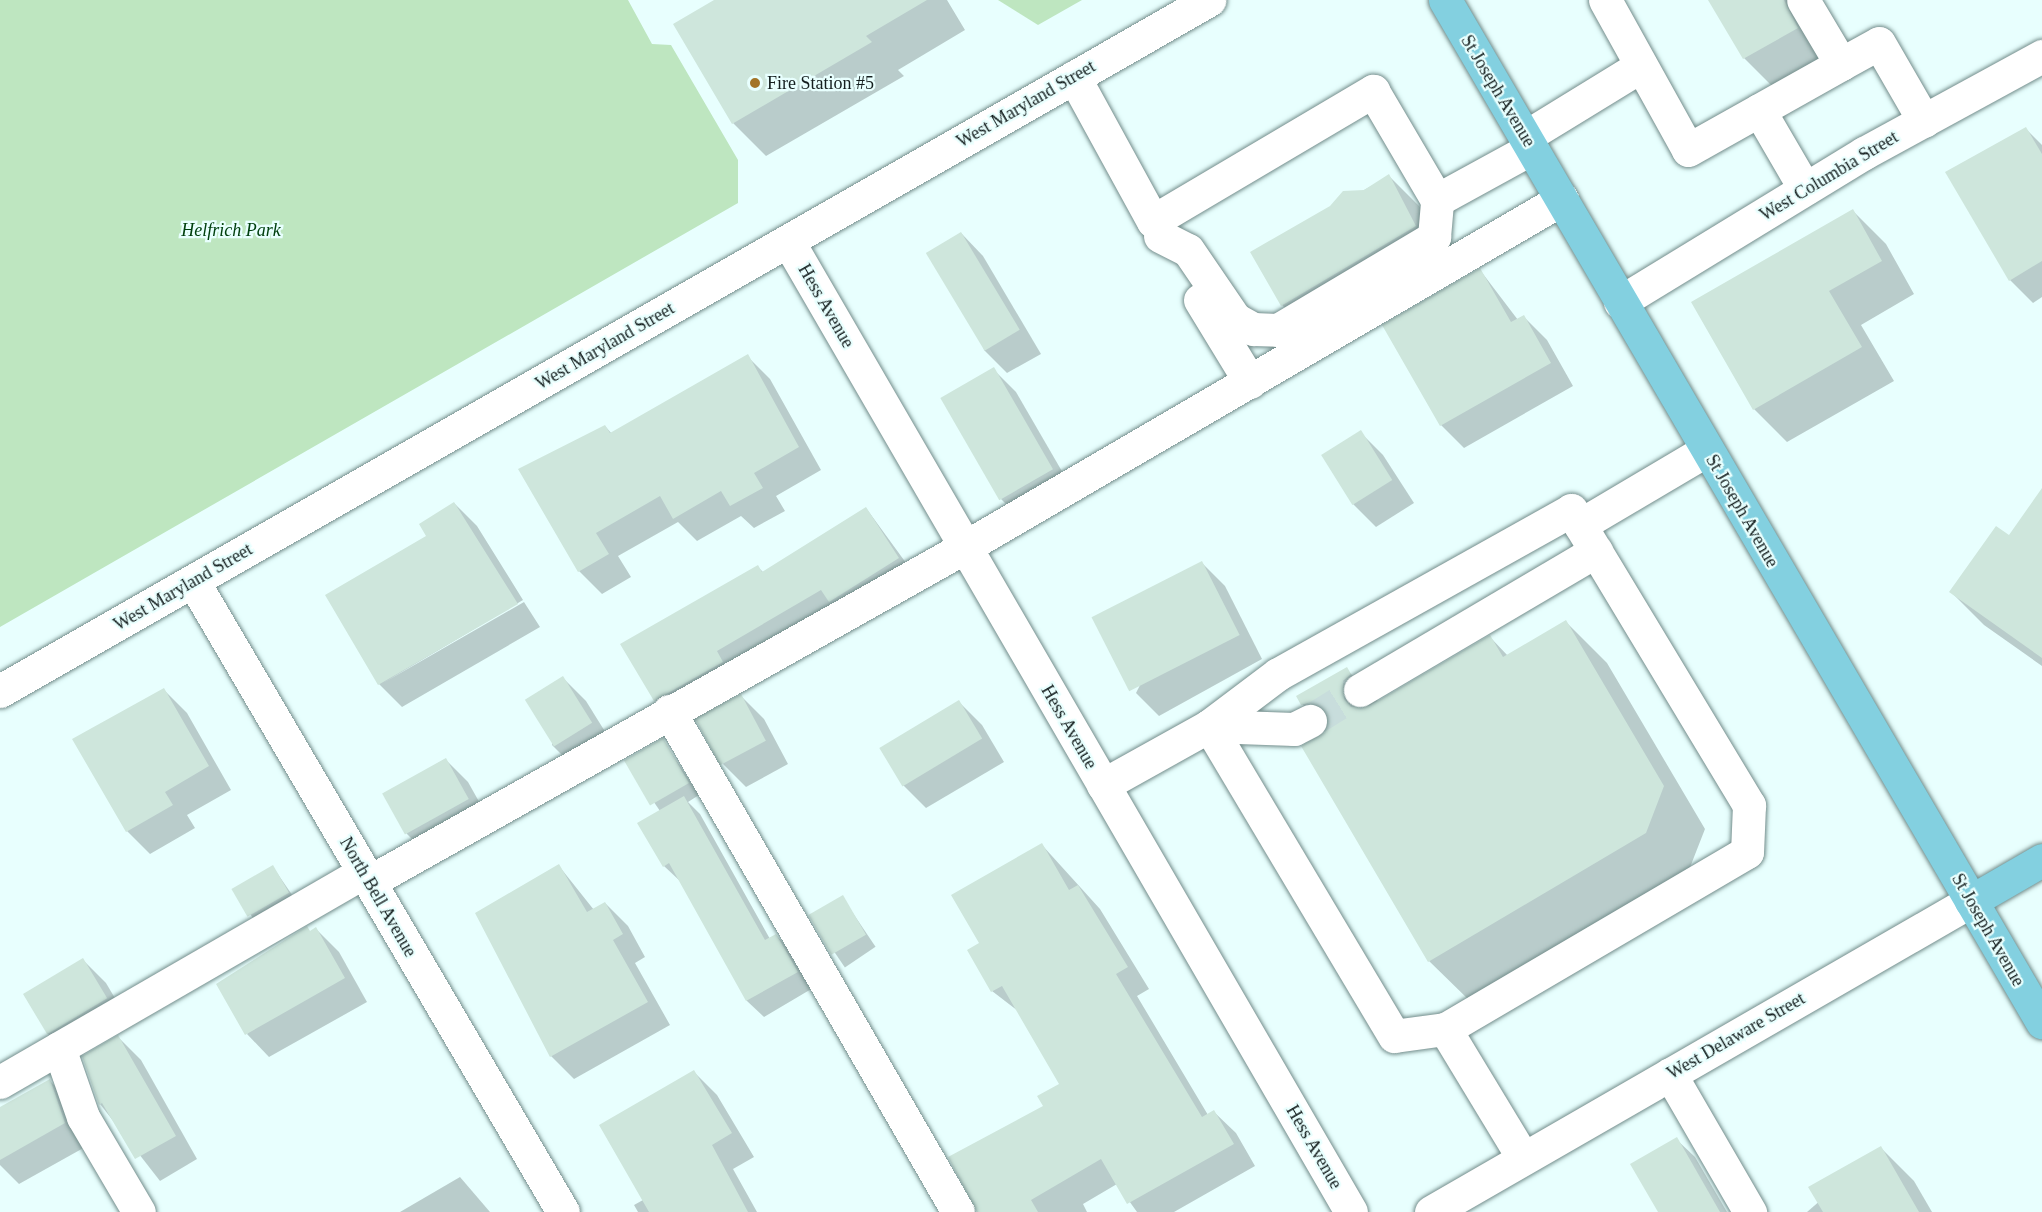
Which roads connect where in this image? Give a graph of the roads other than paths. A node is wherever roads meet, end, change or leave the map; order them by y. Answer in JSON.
{"nodes":[{"id":1,"x":1209,"y":0,"type":"edge"},
{"id":2,"x":1444,"y":0,"type":"edge"},
{"id":3,"x":1605,"y":0,"type":"edge"},
{"id":4,"x":1803,"y":0,"type":"edge"},
{"id":5,"x":2042,"y":56,"type":"edge"},
{"id":6,"x":1841,"y":64,"type":"junction"},
{"id":7,"x":1641,"y":66,"type":"junction"},
{"id":8,"x":1074,"y":77,"type":"junction"},
{"id":9,"x":1759,"y":110,"type":"junction"},
{"id":10,"x":1924,"y":121,"type":"junction"},
{"id":11,"x":1529,"y":142,"type":"junction"},
{"id":12,"x":1805,"y":189,"type":"junction"},
{"id":13,"x":1562,"y":199,"type":"junction"},
{"id":14,"x":1437,"y":200,"type":"junction"},
{"id":15,"x":1157,"y":229,"type":"junction"},
{"id":16,"x":788,"y":241,"type":"junction"},
{"id":17,"x":1620,"y":302,"type":"junction"},
{"id":18,"x":1250,"y":382,"type":"junction"},
{"id":19,"x":1707,"y":450,"type":"junction"},
{"id":20,"x":1584,"y":531,"type":"junction"},
{"id":21,"x":965,"y":547,"type":"junction"},
{"id":22,"x":193,"y":581,"type":"junction"},
{"id":23,"x":1355,"y":682,"type":"tunnel mouth"},
{"id":24,"x":0,"y":691,"type":"edge"},
{"id":25,"x":669,"y":711,"type":"junction"},
{"id":26,"x":1305,"y":712,"type":"tunnel mouth"},
{"id":27,"x":1209,"y":726,"type":"junction"},
{"id":28,"x":1103,"y":785,"type":"junction"},
{"id":29,"x":2042,"y":860,"type":"edge"},
{"id":30,"x":366,"y":877,"type":"junction"},
{"id":31,"x":1971,"y":901,"type":"junction"},
{"id":32,"x":2042,"y":1022,"type":"edge"},
{"id":33,"x":1445,"y":1029,"type":"junction"},
{"id":34,"x":59,"y":1047,"type":"junction"},
{"id":35,"x":1670,"y":1074,"type":"junction"},
{"id":36,"x":0,"y":1082,"type":"edge"},
{"id":37,"x":1523,"y":1158,"type":"junction"},
{"id":38,"x":139,"y":1212,"type":"edge"},
{"id":39,"x":563,"y":1212,"type":"edge"},
{"id":40,"x":958,"y":1212,"type":"edge"},
{"id":41,"x":1352,"y":1212,"type":"edge"},
{"id":42,"x":1431,"y":1212,"type":"edge"},
{"id":43,"x":1750,"y":1212,"type":"edge"}],
"edges":[{"from":1,"to":8,"type":"street","name":"West Maryland Street"},
{"from":2,"to":11,"type":"main road","name":"St Joseph Avenue"},
{"from":3,"to":7,"type":"street"},
{"from":4,"to":6,"type":"street"},
{"from":5,"to":10,"type":"street","name":"West Columbia Street"},
{"from":6,"to":9,"type":"street"},
{"from":6,"to":10,"type":"street"},
{"from":7,"to":9,"type":"street"},
{"from":7,"to":11,"type":"street"},
{"from":8,"to":15,"type":"street"},
{"from":8,"to":16,"type":"street","name":"West Maryland Street"},
{"from":9,"to":12,"type":"street"},
{"from":10,"to":12,"type":"street","name":"West Columbia Street"},
{"from":11,"to":13,"type":"main road","name":"St Joseph Avenue"},
{"from":11,"to":14,"type":"street"},
{"from":12,"to":17,"type":"street","name":"West Columbia Street"},
{"from":13,"to":17,"type":"main road","name":"St Joseph Avenue"},
{"from":13,"to":18,"type":"street"},
{"from":14,"to":15,"type":"street"},
{"from":14,"to":15,"type":"street"},
{"from":15,"to":18,"type":"street"},
{"from":16,"to":21,"type":"street","name":"Hess Avenue"},
{"from":16,"to":22,"type":"street","name":"West Maryland Street"},
{"from":17,"to":19,"type":"main road","name":"St Joseph Avenue"},
{"from":18,"to":21,"type":"street"},
{"from":19,"to":20,"type":"street"},
{"from":19,"to":31,"type":"main road","name":"St Joseph Avenue"},
{"from":20,"to":23,"type":"street"},
{"from":20,"to":27,"type":"street"},
{"from":20,"to":33,"type":"street"},
{"from":21,"to":25,"type":"street"},
{"from":21,"to":28,"type":"street","name":"Hess Avenue"},
{"from":22,"to":24,"type":"street","name":"West Maryland Street"},
{"from":22,"to":30,"type":"street","name":"North Bell Avenue"},
{"from":25,"to":30,"type":"street"},
{"from":25,"to":40,"type":"street"},
{"from":26,"to":27,"type":"street"},
{"from":27,"to":28,"type":"street"},
{"from":27,"to":33,"type":"street"},
{"from":28,"to":41,"type":"street","name":"Hess Avenue"},
{"from":29,"to":31,"type":"main road","name":"West Delaware Street"},
{"from":30,"to":34,"type":"street"},
{"from":30,"to":39,"type":"street","name":"North Bell Avenue"},
{"from":31,"to":32,"type":"main road","name":"St Joseph Avenue"},
{"from":31,"to":35,"type":"street","name":"West Delaware Street"},
{"from":33,"to":37,"type":"street"},
{"from":34,"to":36,"type":"street"},
{"from":34,"to":38,"type":"street"},
{"from":35,"to":37,"type":"street","name":"West Delaware Street"},
{"from":35,"to":43,"type":"street"},
{"from":37,"to":42,"type":"street","name":"West Delaware Street"}]}
